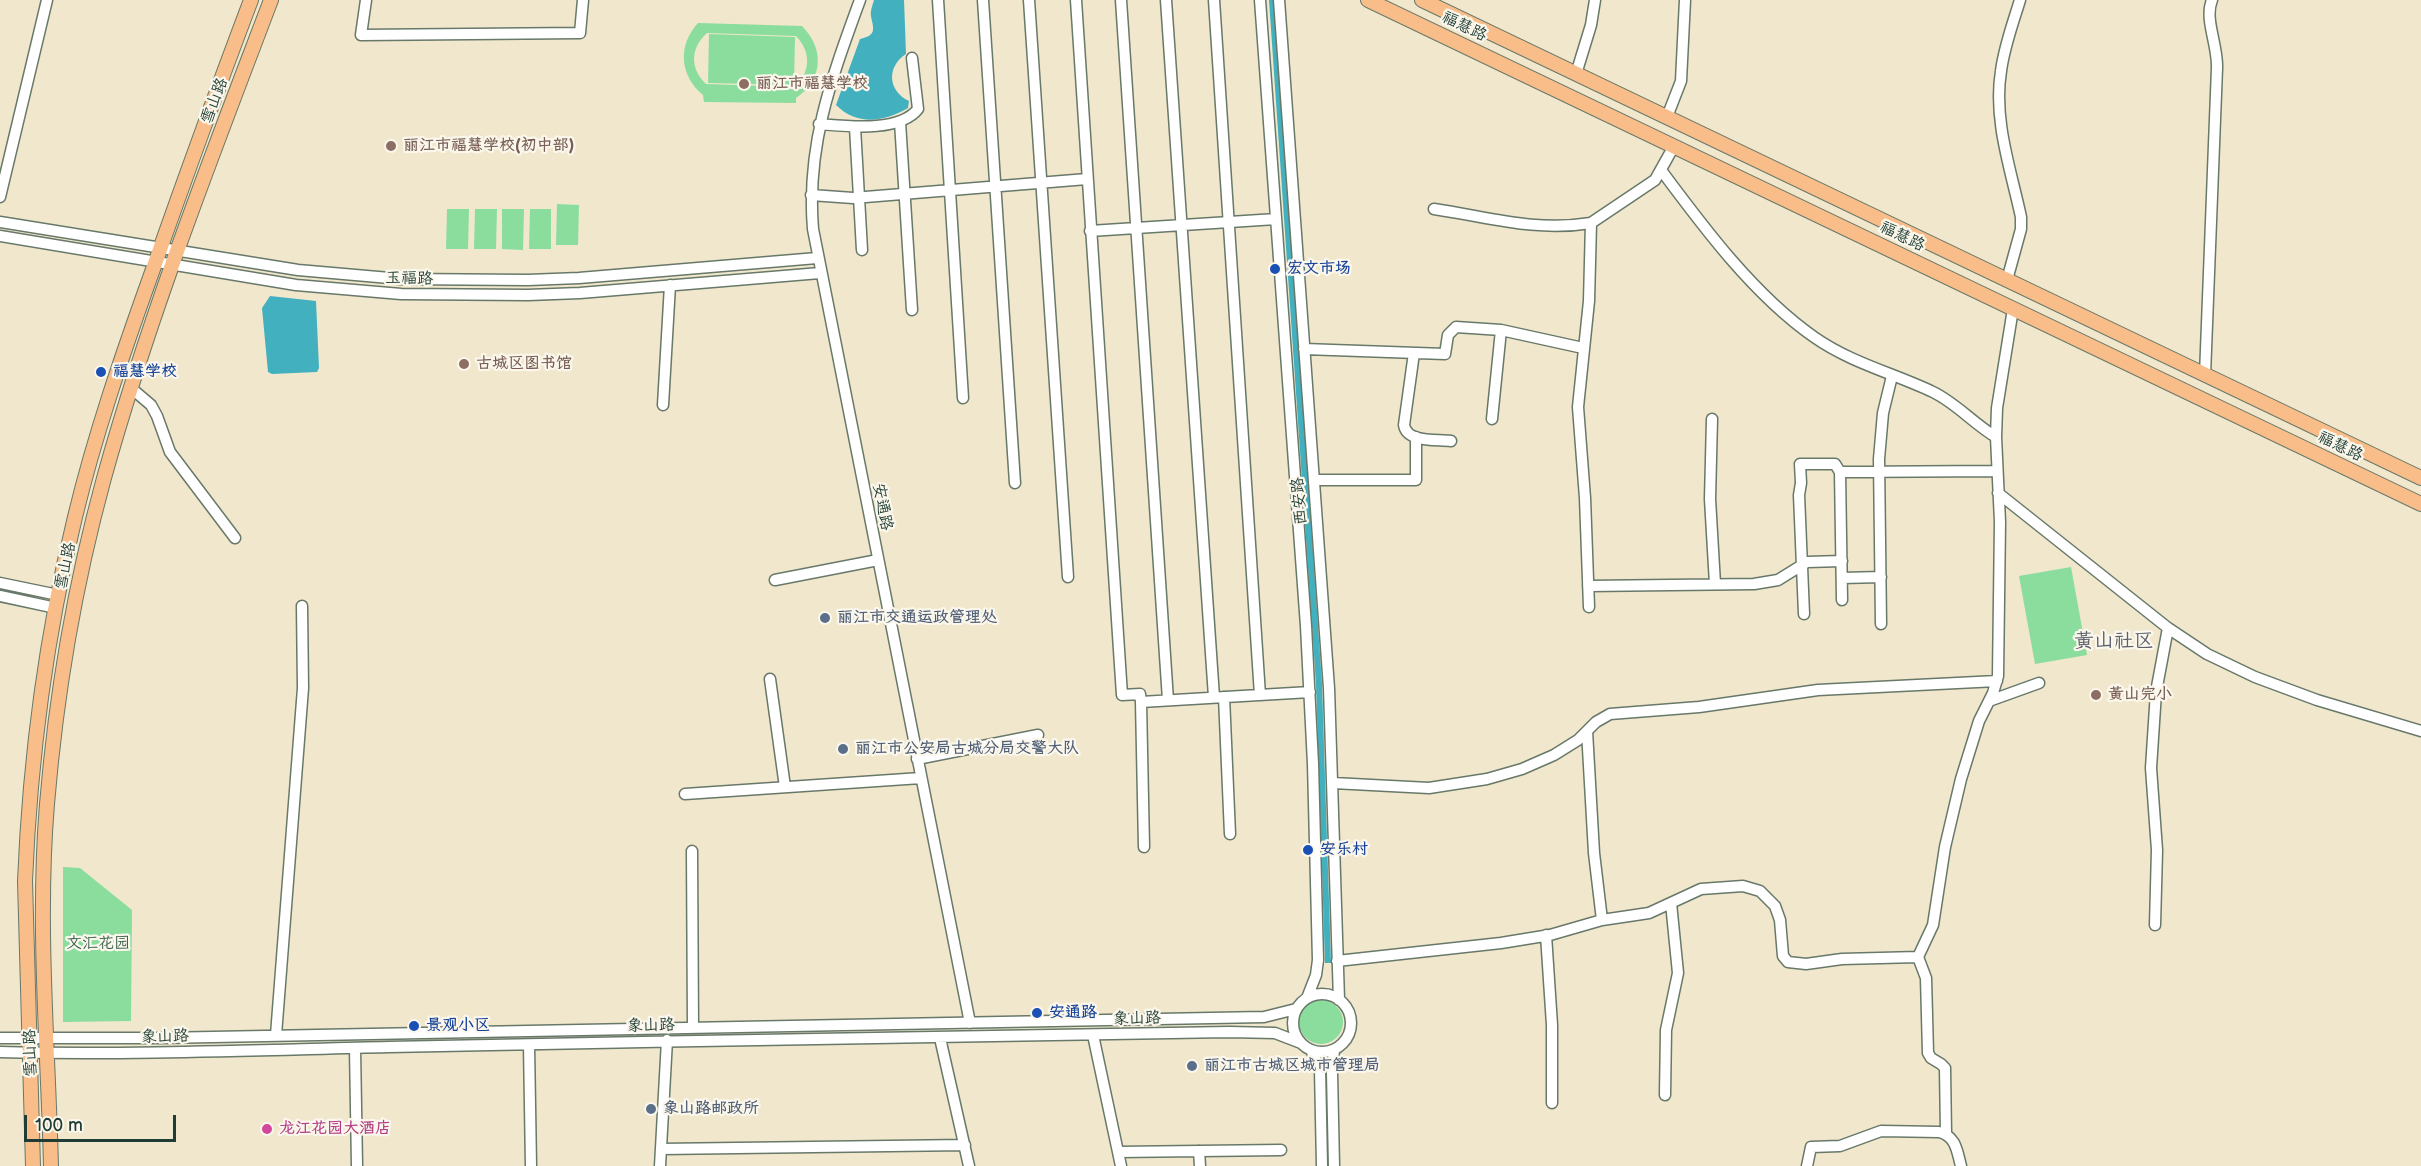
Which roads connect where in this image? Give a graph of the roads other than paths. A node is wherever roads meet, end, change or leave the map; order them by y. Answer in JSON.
{"nodes":[{"id":1,"x":47,"y":0,"type":"edge"},
{"id":2,"x":251,"y":0,"type":"edge"},
{"id":3,"x":271,"y":0,"type":"edge"},
{"id":4,"x":366,"y":0,"type":"edge"},
{"id":5,"x":583,"y":0,"type":"edge"},
{"id":6,"x":860,"y":0,"type":"edge"},
{"id":7,"x":938,"y":0,"type":"edge"},
{"id":8,"x":983,"y":0,"type":"edge"},
{"id":9,"x":1029,"y":0,"type":"edge"},
{"id":10,"x":1076,"y":0,"type":"edge"},
{"id":11,"x":1121,"y":0,"type":"edge"},
{"id":12,"x":1166,"y":0,"type":"edge"},
{"id":13,"x":1214,"y":0,"type":"edge"},
{"id":14,"x":1260,"y":0,"type":"edge"},
{"id":15,"x":1279,"y":0,"type":"edge"},
{"id":16,"x":1368,"y":0,"type":"edge"},
{"id":17,"x":1422,"y":0,"type":"edge"},
{"id":18,"x":1594,"y":0,"type":"edge"},
{"id":19,"x":1685,"y":0,"type":"edge"},
{"id":20,"x":2020,"y":0,"type":"edge"},
{"id":21,"x":2212,"y":0,"type":"edge"},
{"id":22,"x":912,"y":58,"type":"dead end"},
{"id":23,"x":1576,"y":74,"type":"junction"},
{"id":24,"x":1667,"y":117,"type":"junction"},
{"id":25,"x":900,"y":123,"type":"junction"},
{"id":26,"x":819,"y":124,"type":"junction"},
{"id":27,"x":855,"y":127,"type":"junction"},
{"id":28,"x":1674,"y":146,"type":"junction"},
{"id":29,"x":1661,"y":170,"type":"junction"},
{"id":30,"x":1087,"y":179,"type":"junction"},
{"id":31,"x":1041,"y":183,"type":"junction"},
{"id":32,"x":995,"y":187,"type":"junction"},
{"id":33,"x":950,"y":190,"type":"junction"},
{"id":34,"x":904,"y":194,"type":"junction"},
{"id":35,"x":811,"y":195,"type":"junction"},
{"id":36,"x":0,"y":197,"type":"edge"},
{"id":37,"x":859,"y":198,"type":"junction"},
{"id":38,"x":1434,"y":209,"type":"dead end"},
{"id":39,"x":1276,"y":219,"type":"junction"},
{"id":40,"x":0,"y":222,"type":"edge"},
{"id":41,"x":1228,"y":222,"type":"junction"},
{"id":42,"x":1591,"y":223,"type":"junction"},
{"id":43,"x":1182,"y":225,"type":"junction"},
{"id":44,"x":1137,"y":228,"type":"junction"},
{"id":45,"x":1090,"y":231,"type":"junction"},
{"id":46,"x":0,"y":236,"type":"edge"},
{"id":47,"x":161,"y":247,"type":"junction"},
{"id":48,"x":179,"y":249,"type":"junction"},
{"id":49,"x":861,"y":250,"type":"dead end"},
{"id":50,"x":818,"y":258,"type":"junction"},
{"id":51,"x":156,"y":261,"type":"junction"},
{"id":52,"x":174,"y":264,"type":"junction"},
{"id":53,"x":820,"y":273,"type":"junction"},
{"id":54,"x":2007,"y":280,"type":"junction"},
{"id":55,"x":670,"y":285,"type":"junction"},
{"id":56,"x":2013,"y":309,"type":"junction"},
{"id":57,"x":912,"y":310,"type":"dead end"},
{"id":58,"x":1501,"y":330,"type":"junction"},
{"id":59,"x":1583,"y":348,"type":"junction"},
{"id":60,"x":1304,"y":350,"type":"junction"},
{"id":61,"x":1414,"y":354,"type":"junction"},
{"id":62,"x":2205,"y":375,"type":"junction"},
{"id":63,"x":1892,"y":376,"type":"junction"},
{"id":64,"x":131,"y":388,"type":"junction"},
{"id":65,"x":963,"y":398,"type":"dead end"},
{"id":66,"x":663,"y":405,"type":"dead end"},
{"id":67,"x":1492,"y":419,"type":"dead end"},
{"id":68,"x":1712,"y":419,"type":"dead end"},
{"id":69,"x":1416,"y":437,"type":"junction"},
{"id":70,"x":1996,"y":437,"type":"junction"},
{"id":71,"x":1451,"y":441,"type":"dead end"},
{"id":72,"x":1880,"y":471,"type":"junction"},
{"id":73,"x":1996,"y":471,"type":"junction"},
{"id":74,"x":1840,"y":472,"type":"junction"},
{"id":75,"x":2421,"y":478,"type":"edge"},
{"id":76,"x":1314,"y":480,"type":"junction"},
{"id":77,"x":1015,"y":483,"type":"dead end"},
{"id":78,"x":1998,"y":493,"type":"junction"},
{"id":79,"x":2421,"y":504,"type":"edge"},
{"id":80,"x":235,"y":538,"type":"dead end"},
{"id":81,"x":878,"y":560,"type":"junction"},
{"id":82,"x":1842,"y":561,"type":"junction"},
{"id":83,"x":1802,"y":564,"type":"junction"},
{"id":84,"x":1068,"y":577,"type":"dead end"},
{"id":85,"x":1881,"y":577,"type":"junction"},
{"id":86,"x":1842,"y":578,"type":"junction"},
{"id":87,"x":775,"y":580,"type":"dead end"},
{"id":88,"x":0,"y":583,"type":"edge"},
{"id":89,"x":1715,"y":584,"type":"junction"},
{"id":90,"x":1588,"y":586,"type":"junction"},
{"id":91,"x":0,"y":596,"type":"edge"},
{"id":92,"x":1842,"y":600,"type":"dead end"},
{"id":93,"x":57,"y":601,"type":"junction"},
{"id":94,"x":302,"y":606,"type":"dead end"},
{"id":95,"x":1588,"y":607,"type":"dead end"},
{"id":96,"x":1804,"y":614,"type":"dead end"},
{"id":97,"x":1881,"y":624,"type":"dead end"},
{"id":98,"x":2168,"y":628,"type":"junction"},
{"id":99,"x":770,"y":679,"type":"dead end"},
{"id":100,"x":1997,"y":681,"type":"junction"},
{"id":101,"x":2039,"y":683,"type":"dead end"},
{"id":102,"x":1310,"y":692,"type":"junction"},
{"id":103,"x":1260,"y":694,"type":"junction"},
{"id":104,"x":1219,"y":697,"type":"junction"},
{"id":105,"x":1168,"y":700,"type":"junction"},
{"id":106,"x":1989,"y":701,"type":"junction"},
{"id":107,"x":1141,"y":702,"type":"junction"},
{"id":108,"x":1587,"y":731,"type":"junction"},
{"id":109,"x":2421,"y":731,"type":"edge"},
{"id":110,"x":1038,"y":735,"type":"dead end"},
{"id":111,"x":917,"y":759,"type":"junction"},
{"id":112,"x":921,"y":778,"type":"junction"},
{"id":113,"x":1333,"y":783,"type":"junction"},
{"id":114,"x":785,"y":788,"type":"junction"},
{"id":115,"x":684,"y":794,"type":"dead end"},
{"id":116,"x":1230,"y":834,"type":"dead end"},
{"id":117,"x":1144,"y":847,"type":"dead end"},
{"id":118,"x":692,"y":851,"type":"dead end"},
{"id":119,"x":1671,"y":903,"type":"junction"},
{"id":120,"x":1602,"y":920,"type":"junction"},
{"id":121,"x":2155,"y":925,"type":"dead end"},
{"id":122,"x":1546,"y":935,"type":"junction"},
{"id":123,"x":1918,"y":957,"type":"junction"},
{"id":124,"x":1337,"y":962,"type":"junction"},
{"id":125,"x":1307,"y":998,"type":"junction"},
{"id":126,"x":1340,"y":1000,"type":"junction"},
{"id":127,"x":1296,"y":1009,"type":"junction"},
{"id":128,"x":970,"y":1023,"type":"junction"},
{"id":129,"x":693,"y":1028,"type":"junction"},
{"id":130,"x":276,"y":1035,"type":"junction"},
{"id":131,"x":1093,"y":1035,"type":"junction"},
{"id":132,"x":0,"y":1038,"type":"edge"},
{"id":133,"x":29,"y":1038,"type":"junction"},
{"id":134,"x":940,"y":1038,"type":"junction"},
{"id":135,"x":48,"y":1039,"type":"junction"},
{"id":136,"x":667,"y":1040,"type":"junction"},
{"id":137,"x":1300,"y":1043,"type":"junction"},
{"id":138,"x":529,"y":1045,"type":"junction"},
{"id":139,"x":355,"y":1048,"type":"junction"},
{"id":140,"x":1311,"y":1050,"type":"junction"},
{"id":141,"x":1334,"y":1050,"type":"junction"},
{"id":142,"x":0,"y":1052,"type":"edge"},
{"id":143,"x":30,"y":1053,"type":"junction"},
{"id":144,"x":48,"y":1053,"type":"junction"},
{"id":145,"x":1665,"y":1095,"type":"dead end"},
{"id":146,"x":1552,"y":1103,"type":"dead end"},
{"id":147,"x":1946,"y":1134,"type":"junction"},
{"id":148,"x":965,"y":1145,"type":"junction"},
{"id":149,"x":661,"y":1149,"type":"junction"},
{"id":150,"x":1281,"y":1150,"type":"dead end"},
{"id":151,"x":1199,"y":1151,"type":"junction"},
{"id":152,"x":1118,"y":1152,"type":"junction"},
{"id":153,"x":33,"y":1166,"type":"edge"},
{"id":154,"x":51,"y":1166,"type":"edge"},
{"id":155,"x":357,"y":1166,"type":"edge"},
{"id":156,"x":531,"y":1166,"type":"edge"},
{"id":157,"x":660,"y":1166,"type":"edge"},
{"id":158,"x":969,"y":1166,"type":"edge"},
{"id":159,"x":1120,"y":1166,"type":"edge"},
{"id":160,"x":1200,"y":1166,"type":"edge"},
{"id":161,"x":1322,"y":1166,"type":"edge"},
{"id":162,"x":1334,"y":1166,"type":"edge"},
{"id":163,"x":1807,"y":1166,"type":"edge"},
{"id":164,"x":1962,"y":1166,"type":"edge"}],
"edges":[{"from":1,"to":36,"type":"street"},
{"from":2,"to":47,"type":"main road","name":"雪山路"},
{"from":3,"to":48,"type":"main road","name":"雪山路"},
{"from":4,"to":5,"type":"street"},
{"from":6,"to":26,"type":"street","name":"安通路"},
{"from":7,"to":33,"type":"street"},
{"from":8,"to":32,"type":"street"},
{"from":9,"to":31,"type":"street"},
{"from":10,"to":30,"type":"street"},
{"from":11,"to":44,"type":"street"},
{"from":12,"to":43,"type":"street"},
{"from":13,"to":41,"type":"street"},
{"from":14,"to":39,"type":"street","name":"西安路"},
{"from":15,"to":60,"type":"street","name":"西安路"},
{"from":16,"to":28,"type":"main road","name":"福慧路"},
{"from":17,"to":23,"type":"main road","name":"福慧路"},
{"from":18,"to":23,"type":"street"},
{"from":19,"to":24,"type":"street"},
{"from":20,"to":54,"type":"street"},
{"from":21,"to":62,"type":"street"},
{"from":22,"to":25,"type":"street"},
{"from":23,"to":24,"type":"main road","name":"福慧路"},
{"from":24,"to":54,"type":"main road","name":"福慧路"},
{"from":25,"to":27,"type":"street"},
{"from":25,"to":34,"type":"street"},
{"from":26,"to":27,"type":"street"},
{"from":26,"to":35,"type":"street","name":"安通路"},
{"from":27,"to":37,"type":"street"},
{"from":28,"to":29,"type":"street"},
{"from":28,"to":56,"type":"main road","name":"福慧路"},
{"from":29,"to":42,"type":"street"},
{"from":29,"to":63,"type":"street"},
{"from":30,"to":31,"type":"street"},
{"from":30,"to":45,"type":"street"},
{"from":31,"to":32,"type":"street"},
{"from":31,"to":84,"type":"street"},
{"from":32,"to":33,"type":"street"},
{"from":32,"to":77,"type":"street"},
{"from":33,"to":34,"type":"street"},
{"from":33,"to":65,"type":"street"},
{"from":34,"to":37,"type":"street"},
{"from":34,"to":57,"type":"street"},
{"from":35,"to":37,"type":"street"},
{"from":35,"to":50,"type":"street","name":"安通路"},
{"from":37,"to":49,"type":"street"},
{"from":38,"to":42,"type":"street"},
{"from":39,"to":41,"type":"street"},
{"from":39,"to":102,"type":"street","name":"西安路"},
{"from":40,"to":47,"type":"street","name":"玉福路"},
{"from":41,"to":43,"type":"street"},
{"from":41,"to":103,"type":"street"},
{"from":42,"to":59,"type":"street"},
{"from":43,"to":44,"type":"street"},
{"from":43,"to":104,"type":"street"},
{"from":44,"to":45,"type":"street"},
{"from":44,"to":105,"type":"street"},
{"from":45,"to":107,"type":"street"},
{"from":46,"to":51,"type":"street","name":"玉福路"},
{"from":47,"to":48,"type":"street","name":"玉福路"},
{"from":47,"to":51,"type":"main road","name":"雪山路"},
{"from":48,"to":50,"type":"street","name":"玉福路"},
{"from":48,"to":52,"type":"main road","name":"雪山路"},
{"from":50,"to":53,"type":"street","name":"安通路"},
{"from":51,"to":52,"type":"street","name":"玉福路"},
{"from":51,"to":93,"type":"main road","name":"雪山路"},
{"from":52,"to":55,"type":"street","name":"玉福路"},
{"from":52,"to":64,"type":"main road","name":"雪山路"},
{"from":53,"to":55,"type":"street","name":"玉福路"},
{"from":53,"to":81,"type":"street","name":"安通路"},
{"from":54,"to":62,"type":"main road","name":"福慧路"},
{"from":55,"to":66,"type":"street"},
{"from":56,"to":70,"type":"street"},
{"from":56,"to":79,"type":"main road","name":"福慧路"},
{"from":58,"to":59,"type":"street"},
{"from":58,"to":61,"type":"street"},
{"from":58,"to":67,"type":"street"},
{"from":59,"to":90,"type":"street"},
{"from":60,"to":61,"type":"street"},
{"from":60,"to":76,"type":"street","name":"西安路"},
{"from":61,"to":69,"type":"street"},
{"from":62,"to":75,"type":"main road","name":"福慧路"},
{"from":63,"to":70,"type":"street"},
{"from":63,"to":72,"type":"street"},
{"from":64,"to":80,"type":"street"},
{"from":64,"to":135,"type":"main road","name":"雪山路"},
{"from":68,"to":89,"type":"street"},
{"from":69,"to":71,"type":"street"},
{"from":69,"to":76,"type":"street"},
{"from":70,"to":73,"type":"street"},
{"from":72,"to":73,"type":"street"},
{"from":72,"to":74,"type":"street"},
{"from":72,"to":85,"type":"street"},
{"from":73,"to":78,"type":"street"},
{"from":74,"to":82,"type":"street"},
{"from":74,"to":83,"type":"street"},
{"from":76,"to":113,"type":"street","name":"西安路"},
{"from":78,"to":98,"type":"street"},
{"from":78,"to":100,"type":"street"},
{"from":81,"to":87,"type":"street"},
{"from":81,"to":111,"type":"street","name":"安通路"},
{"from":82,"to":83,"type":"street"},
{"from":82,"to":86,"type":"street"},
{"from":83,"to":89,"type":"street"},
{"from":83,"to":96,"type":"street"},
{"from":85,"to":86,"type":"street"},
{"from":85,"to":97,"type":"street"},
{"from":86,"to":92,"type":"street"},
{"from":88,"to":93,"type":"street"},
{"from":89,"to":90,"type":"street"},
{"from":90,"to":95,"type":"street"},
{"from":91,"to":93,"type":"street"},
{"from":93,"to":133,"type":"main road","name":"雪山路"},
{"from":94,"to":130,"type":"street"},
{"from":98,"to":109,"type":"street"},
{"from":98,"to":121,"type":"street"},
{"from":99,"to":114,"type":"street"},
{"from":100,"to":106,"type":"street"},
{"from":100,"to":108,"type":"street"},
{"from":101,"to":106,"type":"street"},
{"from":102,"to":103,"type":"street"},
{"from":102,"to":125,"type":"street","name":"西安路"},
{"from":103,"to":104,"type":"street"},
{"from":104,"to":105,"type":"street"},
{"from":104,"to":116,"type":"street"},
{"from":105,"to":107,"type":"street"},
{"from":106,"to":123,"type":"street"},
{"from":107,"to":117,"type":"street"},
{"from":108,"to":113,"type":"street"},
{"from":108,"to":120,"type":"street"},
{"from":110,"to":111,"type":"street"},
{"from":111,"to":112,"type":"street","name":"安通路"},
{"from":112,"to":114,"type":"street"},
{"from":112,"to":128,"type":"street","name":"安通路"},
{"from":113,"to":124,"type":"street","name":"西安路"},
{"from":114,"to":115,"type":"street"},
{"from":118,"to":129,"type":"street"},
{"from":119,"to":120,"type":"street"},
{"from":119,"to":123,"type":"street"},
{"from":119,"to":145,"type":"street"},
{"from":120,"to":122,"type":"street"},
{"from":122,"to":124,"type":"street"},
{"from":122,"to":146,"type":"street"},
{"from":123,"to":147,"type":"street"},
{"from":124,"to":126,"type":"street","name":"西安路"},
{"from":125,"to":126,"type":"street"},
{"from":125,"to":127,"type":"street"},
{"from":126,"to":141,"type":"street"},
{"from":127,"to":128,"type":"street","name":"象山路"},
{"from":127,"to":137,"type":"street"},
{"from":128,"to":129,"type":"street","name":"象山路"},
{"from":129,"to":130,"type":"street","name":"象山路"},
{"from":130,"to":135,"type":"street","name":"象山路"},
{"from":131,"to":134,"type":"street","name":"象山路"},
{"from":131,"to":137,"type":"street","name":"象山路"},
{"from":131,"to":152,"type":"street"},
{"from":132,"to":133,"type":"street","name":"象山路"},
{"from":133,"to":135,"type":"street","name":"象山路"},
{"from":133,"to":143,"type":"main road","name":"雪山路"},
{"from":134,"to":136,"type":"street","name":"象山路"},
{"from":134,"to":148,"type":"street"},
{"from":135,"to":144,"type":"main road","name":"雪山路"},
{"from":136,"to":138,"type":"street","name":"象山路"},
{"from":136,"to":149,"type":"street"},
{"from":137,"to":140,"type":"street"},
{"from":138,"to":139,"type":"street","name":"象山路"},
{"from":138,"to":156,"type":"street"},
{"from":139,"to":144,"type":"street","name":"象山路"},
{"from":139,"to":155,"type":"street"},
{"from":140,"to":141,"type":"street"},
{"from":140,"to":161,"type":"street"},
{"from":141,"to":162,"type":"street"},
{"from":142,"to":143,"type":"street","name":"象山路"},
{"from":143,"to":144,"type":"street","name":"象山路"},
{"from":143,"to":153,"type":"main road","name":"雪山路"},
{"from":144,"to":154,"type":"main road","name":"雪山路"},
{"from":147,"to":163,"type":"street"},
{"from":147,"to":164,"type":"street"},
{"from":148,"to":149,"type":"street"},
{"from":148,"to":158,"type":"street"},
{"from":149,"to":157,"type":"street"},
{"from":150,"to":151,"type":"street"},
{"from":151,"to":152,"type":"street"},
{"from":151,"to":160,"type":"street"},
{"from":152,"to":159,"type":"street"}]}
